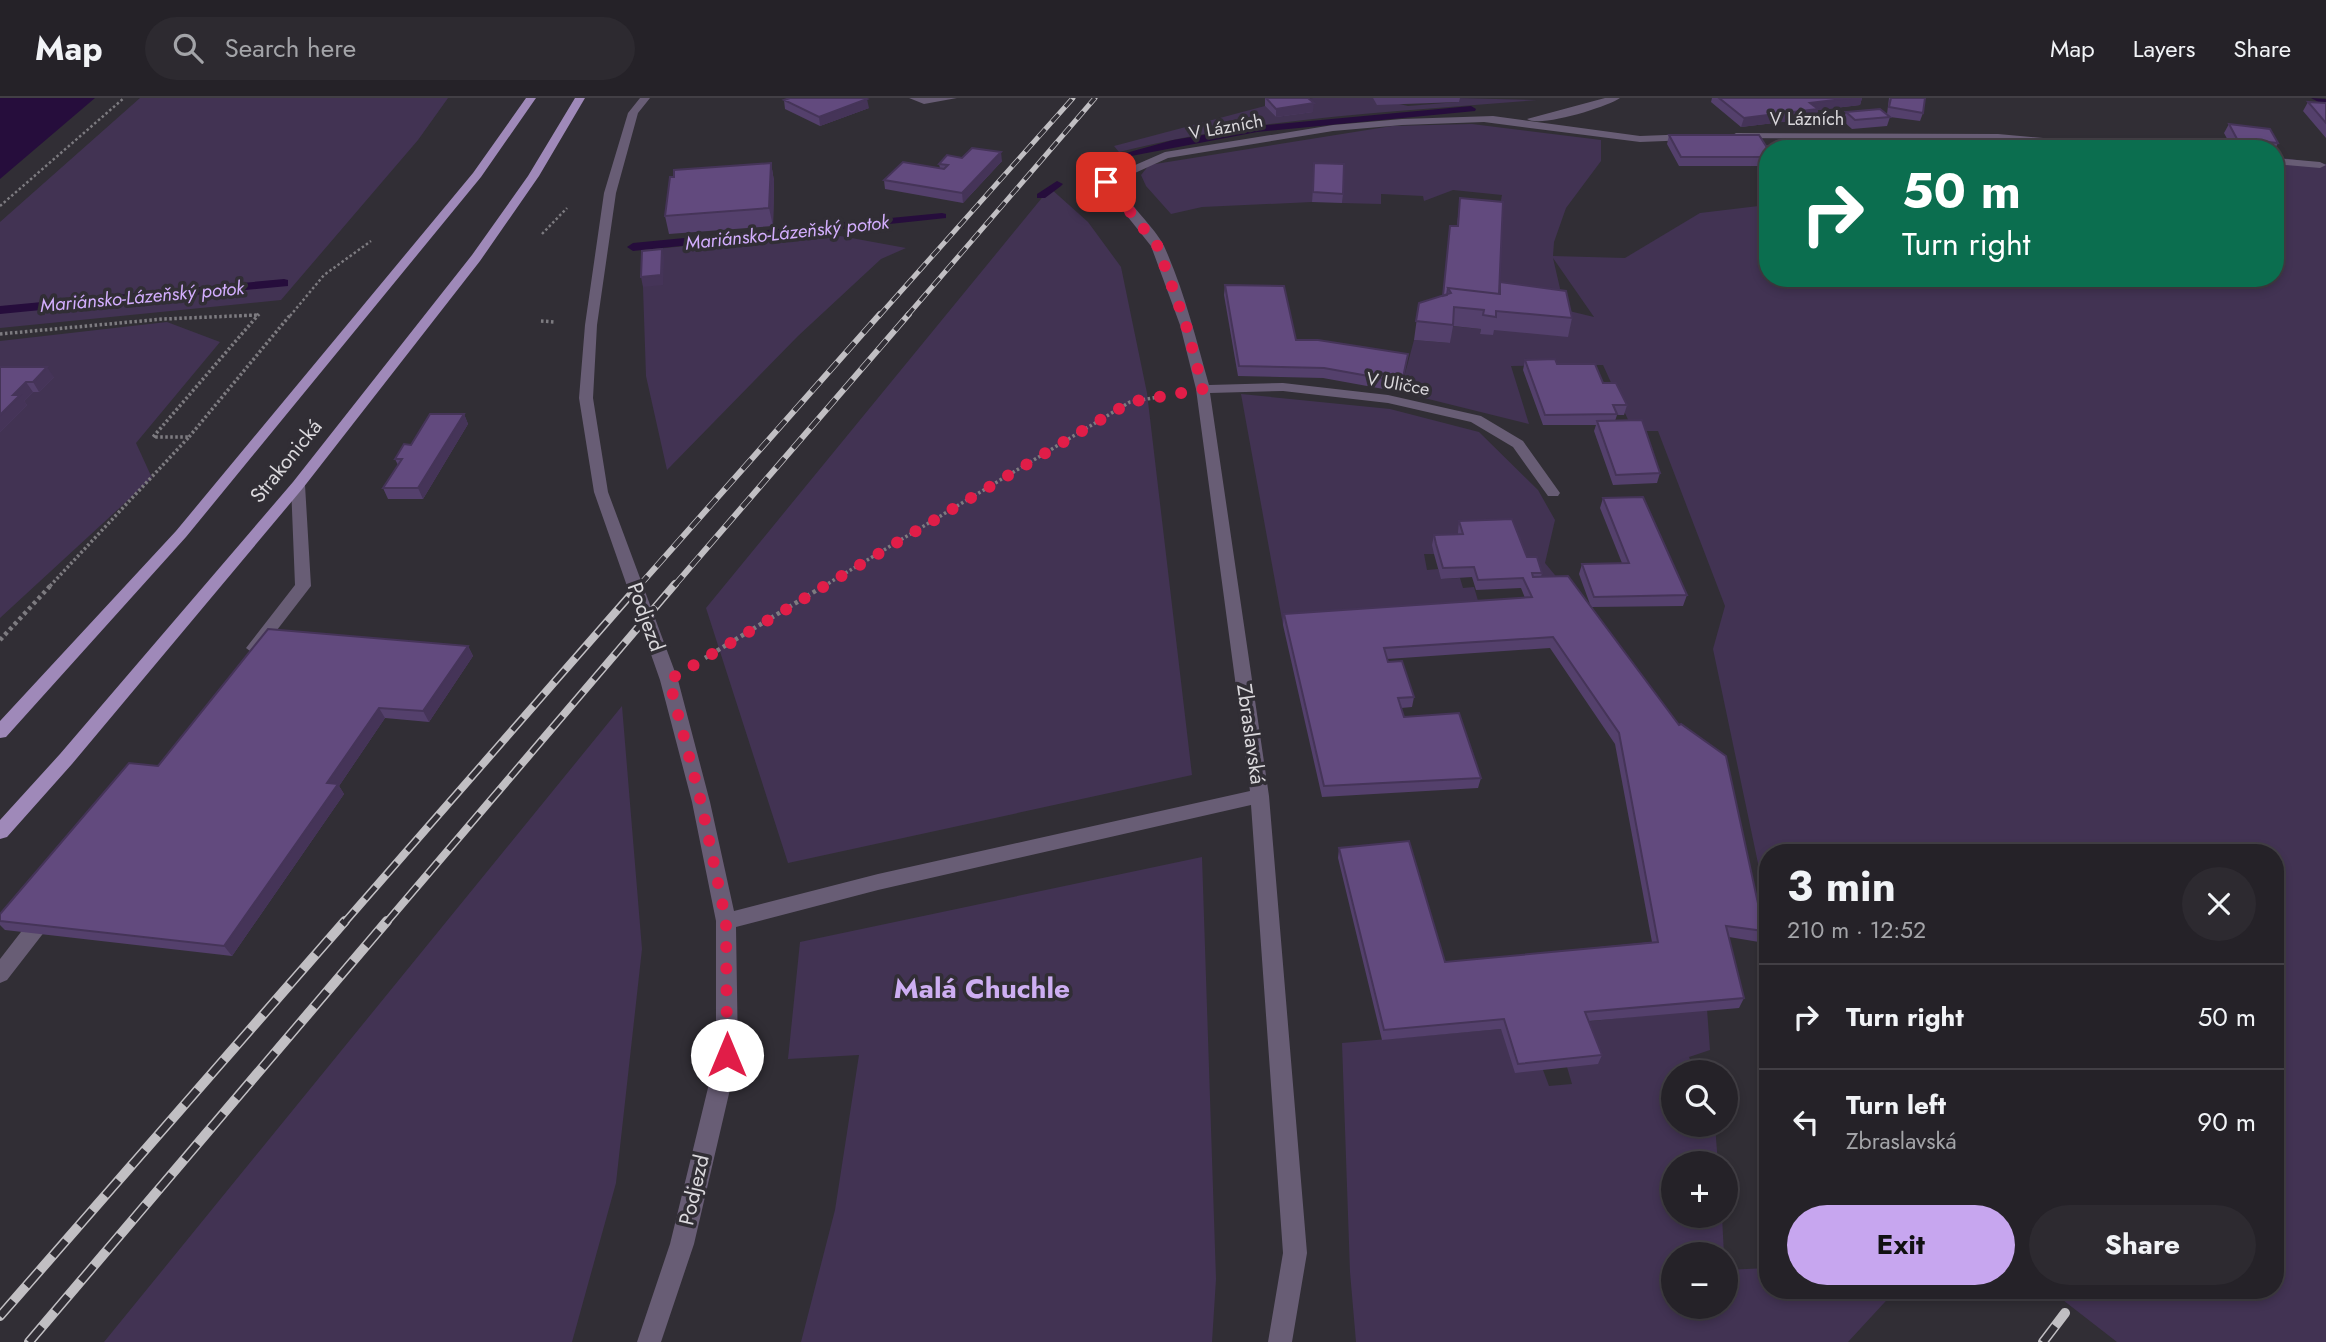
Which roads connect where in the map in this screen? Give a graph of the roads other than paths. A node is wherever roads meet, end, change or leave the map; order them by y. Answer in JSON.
{"nodes":[{"id":1,"x":531,"y":98,"type":"edge"},
{"id":2,"x":580,"y":98,"type":"edge"},
{"id":3,"x":645,"y":98,"type":"edge"},
{"id":4,"x":952,"y":98,"type":"edge"},
{"id":5,"x":1615,"y":98,"type":"edge"},
{"id":6,"x":919,"y":100,"type":"edge"},
{"id":7,"x":1482,"y":119,"type":"junction"},
{"id":8,"x":1707,"y":137,"type":"edge"},
{"id":9,"x":1720,"y":137,"type":"edge"},
{"id":10,"x":2032,"y":140,"type":"edge"},
{"id":11,"x":1092,"y":155,"type":"dead end"},
{"id":12,"x":2284,"y":162,"type":"edge"},
{"id":13,"x":2320,"y":165,"type":"dead end"},
{"id":14,"x":1106,"y":182,"type":"junction"},
{"id":15,"x":1203,"y":389,"type":"junction"},
{"id":16,"x":298,"y":485,"type":"junction"},
{"id":17,"x":1553,"y":493,"type":"dead end"},
{"id":18,"x":244,"y":662,"type":"edge"},
{"id":19,"x":0,"y":732,"type":"edge"},
{"id":20,"x":1260,"y":796,"type":"junction"},
{"id":21,"x":0,"y":832,"type":"edge"},
{"id":22,"x":59,"y":898,"type":"edge"},
{"id":23,"x":726,"y":921,"type":"junction"},
{"id":24,"x":0,"y":974,"type":"edge"},
{"id":25,"x":649,"y":1342,"type":"edge"},
{"id":26,"x":1280,"y":1342,"type":"edge"}],
"edges":[{"from":1,"to":19,"type":"main road","name":"Strakonická"},
{"from":2,"to":16,"type":"main road","name":"Strakonická"},
{"from":3,"to":23,"type":"street","name":"Podjezd"},
{"from":4,"to":6,"type":"street"},
{"from":5,"to":7,"type":"street","name":"V Lázních"},
{"from":7,"to":8,"type":"street","name":"V Lázních"},
{"from":7,"to":14,"type":"street","name":"V Lázních"},
{"from":9,"to":10,"type":"street","name":"V Lázních"},
{"from":11,"to":14,"type":"street","name":"Zbraslavská"},
{"from":12,"to":13,"type":"street"},
{"from":14,"to":15,"type":"street","name":"Zbraslavská"},
{"from":15,"to":17,"type":"street","name":"V Uličce"},
{"from":15,"to":20,"type":"street","name":"Zbraslavská"},
{"from":16,"to":18,"type":"street"},
{"from":16,"to":21,"type":"main road","name":"Strakonická"},
{"from":20,"to":23,"type":"street"},
{"from":20,"to":26,"type":"street","name":"Zbraslavská"},
{"from":22,"to":24,"type":"street"},
{"from":23,"to":25,"type":"street","name":"Podjezd"}]}
